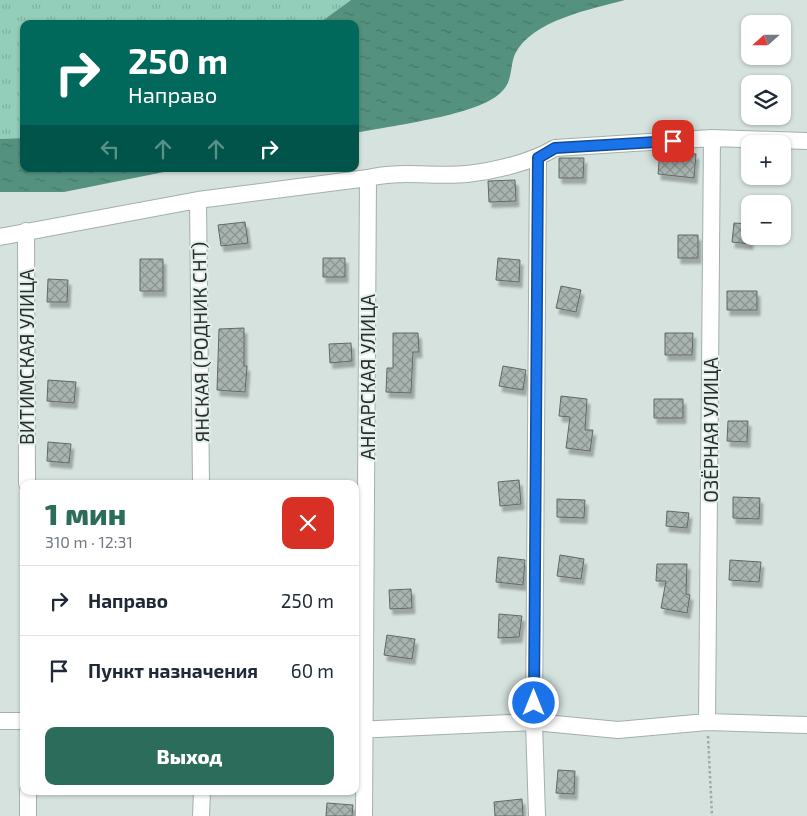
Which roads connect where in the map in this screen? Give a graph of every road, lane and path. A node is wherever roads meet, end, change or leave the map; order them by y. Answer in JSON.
{"nodes":[{"id":1,"x":712,"y":138,"type":"junction"},
{"id":2,"x":807,"y":141,"type":"edge"},
{"id":3,"x":538,"y":158,"type":"junction"},
{"id":4,"x":368,"y":178,"type":"junction"},
{"id":5,"x":198,"y":200,"type":"junction"},
{"id":6,"x":26,"y":231,"type":"junction"},
{"id":7,"x":0,"y":237,"type":"edge"},
{"id":8,"x":27,"y":480,"type":"edge"},
{"id":9,"x":201,"y":480,"type":"edge"},
{"id":10,"x":0,"y":721,"type":"edge"},
{"id":11,"x":20,"y":721,"type":"edge"},
{"id":12,"x":534,"y":722,"type":"junction"},
{"id":13,"x":708,"y":722,"type":"junction"},
{"id":14,"x":807,"y":724,"type":"edge"},
{"id":15,"x":360,"y":730,"type":"edge"},
{"id":16,"x":28,"y":795,"type":"edge"},
{"id":17,"x":202,"y":795,"type":"edge"},
{"id":18,"x":28,"y":816,"type":"edge"},
{"id":19,"x":202,"y":816,"type":"edge"},
{"id":20,"x":364,"y":816,"type":"edge"},
{"id":21,"x":537,"y":816,"type":"edge"},
{"id":22,"x":712,"y":816,"type":"edge"}],
"edges":[{"from":1,"to":2,"type":"street"},
{"from":1,"to":3,"type":"street"},
{"from":1,"to":13,"type":"street","name":"ОЗЁРНАЯ УЛИЦА"},
{"from":3,"to":4,"type":"street"},
{"from":3,"to":12,"type":"street"},
{"from":4,"to":5,"type":"street"},
{"from":4,"to":15,"type":"street","name":"АНГАРСКАЯ УЛИЦА"},
{"from":5,"to":6,"type":"street"},
{"from":5,"to":9,"type":"street","name":"ЯНСКАЯ (РОДНИК СНТ)"},
{"from":6,"to":7,"type":"street"},
{"from":6,"to":8,"type":"street","name":"ВИТИМСКАЯ УЛИЦА"},
{"from":10,"to":11,"type":"street"},
{"from":12,"to":13,"type":"street"},
{"from":12,"to":15,"type":"street"},
{"from":12,"to":21,"type":"street"},
{"from":13,"to":14,"type":"street"},
{"from":13,"to":22,"type":"path"},
{"from":15,"to":20,"type":"street","name":"АНГАРСКАЯ УЛИЦА"},
{"from":16,"to":18,"type":"street"},
{"from":17,"to":19,"type":"street"}]}
